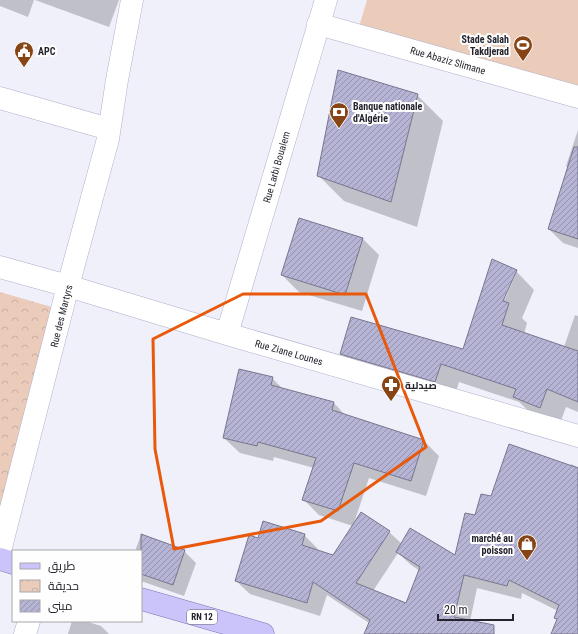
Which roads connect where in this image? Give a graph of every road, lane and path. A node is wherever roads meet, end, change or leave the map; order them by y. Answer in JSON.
{"nodes":[{"id":1,"x":132,"y":0,"type":"edge"},
{"id":2,"x":326,"y":0,"type":"edge"},
{"id":3,"x":318,"y":24,"type":"junction"},
{"id":4,"x":578,"y":97,"type":"edge"},
{"id":5,"x":0,"y":98,"type":"edge"},
{"id":6,"x":109,"y":129,"type":"junction"},
{"id":7,"x":0,"y":267,"type":"edge"},
{"id":8,"x":68,"y":286,"type":"junction"},
{"id":9,"x":227,"y":334,"type":"junction"},
{"id":10,"x":578,"y":436,"type":"edge"},
{"id":11,"x":0,"y":551,"type":"edge"},
{"id":12,"x":0,"y":559,"type":"edge"},
{"id":13,"x":12,"y":563,"type":"edge"},
{"id":14,"x":142,"y":599,"type":"edge"},
{"id":15,"x":29,"y":622,"type":"edge"},
{"id":16,"x":25,"y":634,"type":"edge"},
{"id":17,"x":263,"y":634,"type":"edge"}],
"edges":[{"from":1,"to":6,"type":"street","name":"Rue des Martyrs"},
{"from":2,"to":3,"type":"street","name":"Rue Larbi Boualem"},
{"from":3,"to":4,"type":"street","name":"Rue Abaziz Slimane"},
{"from":3,"to":9,"type":"street","name":"Rue Larbi Boualem"},
{"from":5,"to":6,"type":"street"},
{"from":6,"to":8,"type":"street","name":"Rue des Martyrs"},
{"from":7,"to":8,"type":"street","name":"Rue Ziane Lounes"},
{"from":8,"to":9,"type":"street","name":"Rue Ziane Lounes"},
{"from":8,"to":11,"type":"street","name":"Rue des Martyrs"},
{"from":9,"to":10,"type":"street","name":"Rue Ziane Lounes"},
{"from":12,"to":13,"type":"main road"},
{"from":14,"to":17,"type":"main road","number":"RN 12"},
{"from":15,"to":16,"type":"street"}]}
